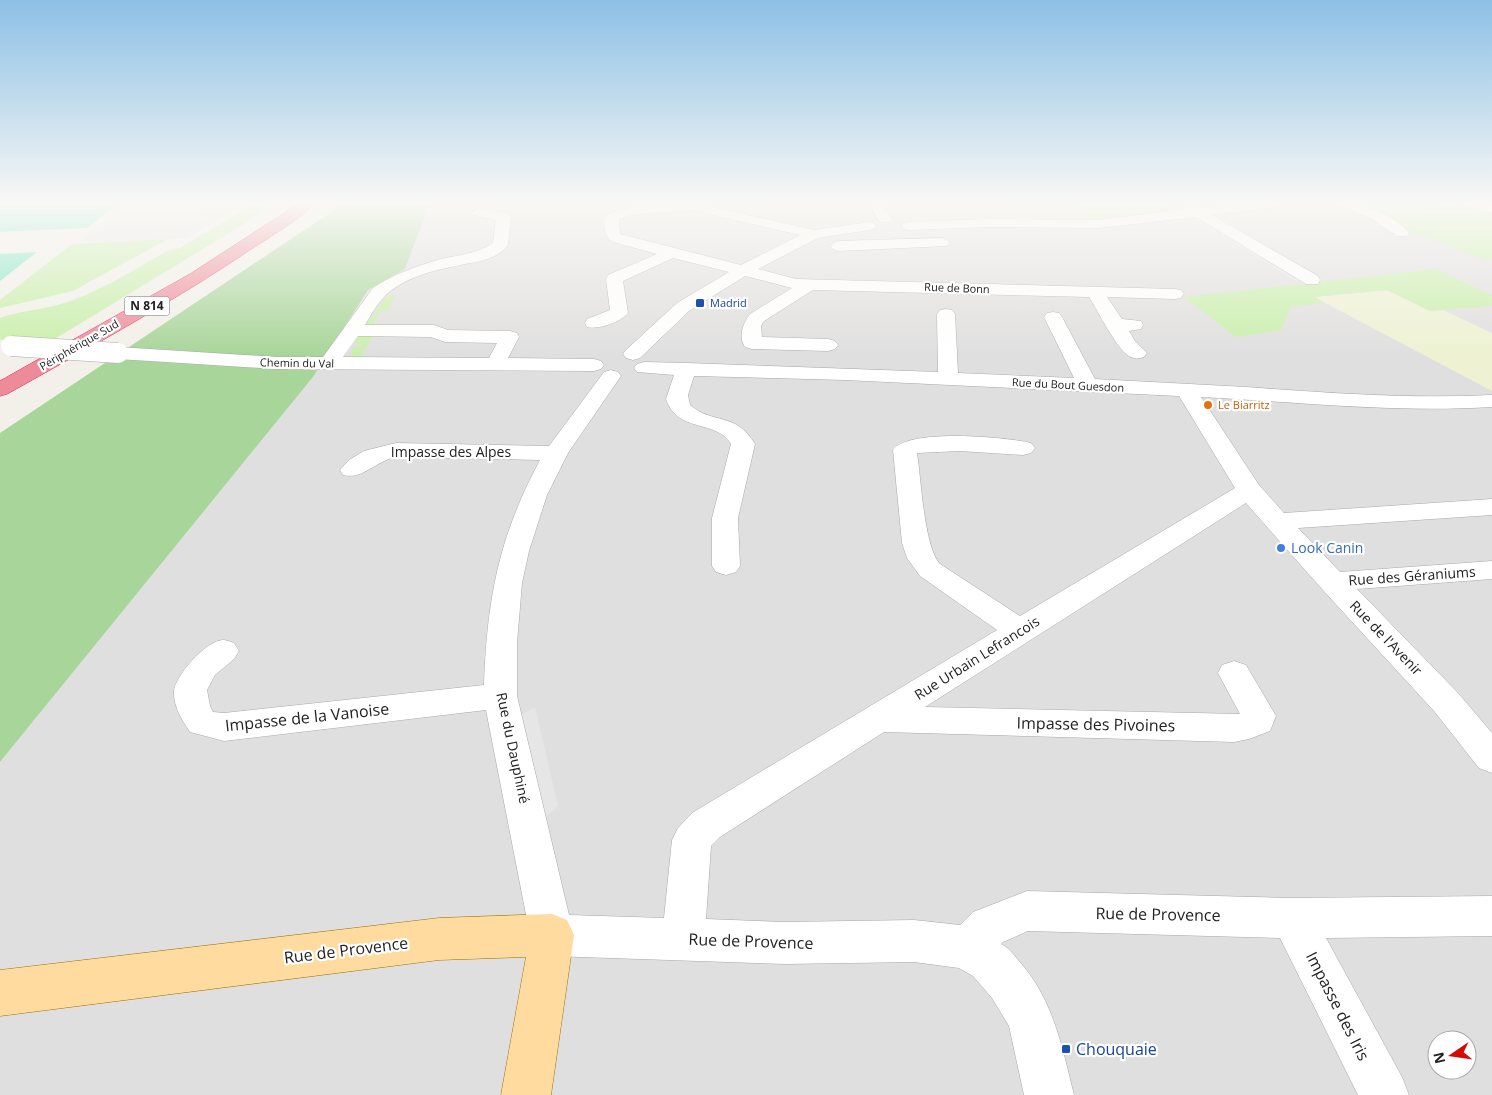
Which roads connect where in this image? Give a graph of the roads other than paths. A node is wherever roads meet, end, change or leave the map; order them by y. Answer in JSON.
{"nodes":[{"id":1,"x":212,"y":254,"type":"edge"},
{"id":2,"x":224,"y":254,"type":"edge"},
{"id":3,"x":488,"y":254,"type":"edge"},
{"id":4,"x":668,"y":254,"type":"edge"},
{"id":5,"x":674,"y":254,"type":"edge"},
{"id":6,"x":775,"y":254,"type":"edge"},
{"id":7,"x":1269,"y":254,"type":"edge"},
{"id":8,"x":742,"y":271,"type":"junction"},
{"id":9,"x":1312,"y":280,"type":"dead end"},
{"id":10,"x":809,"y":286,"type":"junction"},
{"id":11,"x":1094,"y":292,"type":"junction"},
{"id":12,"x":1175,"y":294,"type":"dead end"},
{"id":13,"x":946,"y":314,"type":"dead end"},
{"id":14,"x":1052,"y":317,"type":"dead end"},
{"id":15,"x":594,"y":323,"type":"dead end"},
{"id":16,"x":352,"y":330,"type":"junction"},
{"id":17,"x":6,"y":345,"type":"edge"},
{"id":18,"x":828,"y":345,"type":"dead end"},
{"id":19,"x":1137,"y":353,"type":"dead end"},
{"id":20,"x":638,"y":361,"type":"junction"},
{"id":21,"x":328,"y":364,"type":"junction"},
{"id":22,"x":494,"y":365,"type":"junction"},
{"id":23,"x":686,"y":369,"type":"junction"},
{"id":24,"x":603,"y":371,"type":"junction"},
{"id":25,"x":0,"y":376,"type":"edge"},
{"id":26,"x":948,"y":379,"type":"junction"},
{"id":27,"x":1088,"y":386,"type":"junction"},
{"id":28,"x":0,"y":390,"type":"edge"},
{"id":29,"x":1186,"y":390,"type":"junction"},
{"id":30,"x":1492,"y":401,"type":"edge"},
{"id":31,"x":1023,"y":448,"type":"dead end"},
{"id":32,"x":556,"y":453,"type":"junction"},
{"id":33,"x":352,"y":470,"type":"dead end"},
{"id":34,"x":1249,"y":490,"type":"junction"},
{"id":35,"x":1492,"y":507,"type":"edge"},
{"id":36,"x":1277,"y":521,"type":"junction"},
{"id":37,"x":726,"y":566,"type":"dead end"},
{"id":38,"x":1492,"y":570,"type":"edge"},
{"id":39,"x":1332,"y":582,"type":"junction"},
{"id":40,"x":1020,"y":631,"type":"junction"},
{"id":41,"x":223,"y":651,"type":"dead end"},
{"id":42,"x":1234,"y":672,"type":"dead end"},
{"id":43,"x":500,"y":696,"type":"junction"},
{"id":44,"x":878,"y":719,"type":"junction"},
{"id":45,"x":1492,"y":758,"type":"edge"},
{"id":46,"x":1492,"y":916,"type":"edge"},
{"id":47,"x":1292,"y":918,"type":"junction"},
{"id":48,"x":552,"y":935,"type":"junction"},
{"id":49,"x":683,"y":938,"type":"junction"},
{"id":50,"x":967,"y":948,"type":"junction"},
{"id":51,"x":0,"y":993,"type":"edge"},
{"id":52,"x":526,"y":1095,"type":"edge"},
{"id":53,"x":1049,"y":1095,"type":"edge"},
{"id":54,"x":1384,"y":1095,"type":"edge"}],
"edges":[{"from":1,"to":25,"type":"highway","name":"Périphérique Sud","number":"N 814"},
{"from":2,"to":28,"type":"highway","name":"Périphérique Sud","number":"N 814"},
{"from":3,"to":16,"type":"street"},
{"from":4,"to":15,"type":"street"},
{"from":5,"to":8,"type":"street","name":"Rue de Bonn"},
{"from":6,"to":8,"type":"street"},
{"from":7,"to":9,"type":"street"},
{"from":8,"to":10,"type":"street","name":"Rue de Bonn"},
{"from":8,"to":20,"type":"street"},
{"from":10,"to":11,"type":"street","name":"Rue de Bonn"},
{"from":10,"to":18,"type":"street"},
{"from":11,"to":12,"type":"street","name":"Rue de Bonn"},
{"from":11,"to":19,"type":"street"},
{"from":13,"to":26,"type":"street"},
{"from":14,"to":27,"type":"street"},
{"from":16,"to":21,"type":"street"},
{"from":16,"to":22,"type":"street"},
{"from":17,"to":21,"type":"street","name":"Chemin du Val","bridge":true},
{"from":20,"to":23,"type":"street","name":"Rue du Bout Guesdon"},
{"from":20,"to":24,"type":"street","name":"Chemin du Val"},
{"from":21,"to":22,"type":"street","name":"Chemin du Val"},
{"from":22,"to":24,"type":"street","name":"Chemin du Val"},
{"from":23,"to":26,"type":"street","name":"Rue du Bout Guesdon"},
{"from":23,"to":37,"type":"street"},
{"from":24,"to":32,"type":"street","name":"Rue du Dauphiné"},
{"from":26,"to":27,"type":"street","name":"Rue du Bout Guesdon"},
{"from":27,"to":29,"type":"street","name":"Rue du Bout Guesdon"},
{"from":29,"to":30,"type":"street","name":"Rue du Bout Guesdon"},
{"from":29,"to":34,"type":"street"},
{"from":31,"to":40,"type":"street"},
{"from":32,"to":33,"type":"street","name":"Impasse des Alpes"},
{"from":32,"to":43,"type":"street","name":"Rue du Dauphiné"},
{"from":34,"to":36,"type":"street","name":"Rue de l'Avenir"},
{"from":34,"to":40,"type":"street","name":"Rue Urbain Lefrancois"},
{"from":35,"to":36,"type":"street"},
{"from":36,"to":39,"type":"street","name":"Rue de l'Avenir"},
{"from":38,"to":39,"type":"street","name":"Rue des Géraniums"},
{"from":39,"to":45,"type":"street","name":"Rue de l'Avenir"},
{"from":40,"to":44,"type":"street","name":"Rue Urbain Lefrancois"},
{"from":41,"to":43,"type":"street","name":"Impasse de la Vanoise"},
{"from":42,"to":44,"type":"street","name":"Impasse des Pivoines"},
{"from":43,"to":48,"type":"street","name":"Rue du Dauphiné"},
{"from":44,"to":49,"type":"street","name":"Rue Urbain Lefrancois"},
{"from":46,"to":47,"type":"street","name":"Rue de Provence"},
{"from":47,"to":50,"type":"street","name":"Rue de Provence"},
{"from":47,"to":54,"type":"street","name":"Impasse des Iris"},
{"from":48,"to":49,"type":"street","name":"Rue de Provence"},
{"from":48,"to":51,"type":"main road","name":"Rue de Provence"},
{"from":48,"to":52,"type":"main road"},
{"from":49,"to":50,"type":"street","name":"Rue de Provence"},
{"from":50,"to":53,"type":"street"}]}
